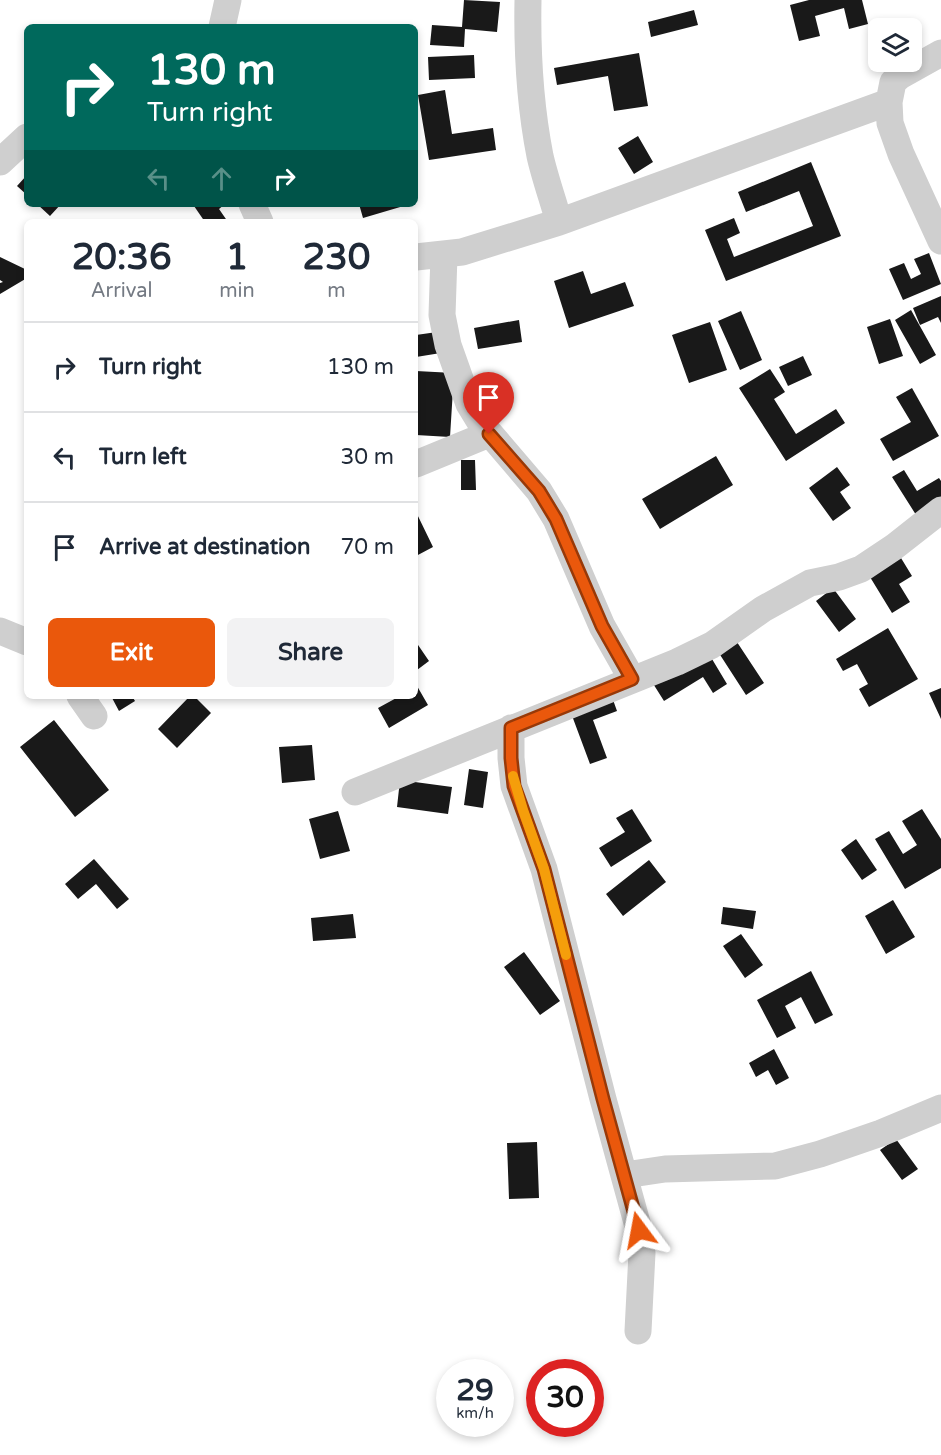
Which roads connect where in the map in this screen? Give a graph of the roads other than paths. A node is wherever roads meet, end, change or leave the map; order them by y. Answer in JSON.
{"nodes":[{"id":1,"x":228,"y":0,"type":"edge"},
{"id":2,"x":528,"y":0,"type":"edge"},
{"id":3,"x":223,"y":24,"type":"edge"},
{"id":4,"x":941,"y":52,"type":"edge"},
{"id":5,"x":890,"y":102,"type":"junction"},
{"id":6,"x":24,"y":140,"type":"edge"},
{"id":7,"x":0,"y":162,"type":"edge"},
{"id":8,"x":559,"y":222,"type":"junction"},
{"id":9,"x":941,"y":241,"type":"edge"},
{"id":10,"x":444,"y":255,"type":"junction"},
{"id":11,"x":418,"y":257,"type":"edge"},
{"id":12,"x":489,"y":434,"type":"junction"},
{"id":13,"x":418,"y":463,"type":"edge"},
{"id":14,"x":941,"y":510,"type":"edge"},
{"id":15,"x":0,"y":631,"type":"edge"},
{"id":16,"x":24,"y":641,"type":"edge"},
{"id":17,"x":632,"y":679,"type":"junction"},
{"id":18,"x":511,"y":728,"type":"junction"},
{"id":19,"x":355,"y":792,"type":"dead end"},
{"id":20,"x":941,"y":1108,"type":"edge"},
{"id":21,"x":625,"y":1175,"type":"junction"},
{"id":22,"x":638,"y":1330,"type":"dead end"}],
"edges":[{"from":1,"to":3,"type":"street"},
{"from":2,"to":8,"type":"street"},
{"from":4,"to":5,"type":"street"},
{"from":5,"to":8,"type":"street"},
{"from":5,"to":9,"type":"street"},
{"from":6,"to":7,"type":"street"},
{"from":8,"to":10,"type":"street"},
{"from":10,"to":11,"type":"street"},
{"from":10,"to":12,"type":"street"},
{"from":12,"to":13,"type":"street"},
{"from":12,"to":17,"type":"street"},
{"from":14,"to":17,"type":"street"},
{"from":15,"to":16,"type":"street"},
{"from":17,"to":18,"type":"street"},
{"from":18,"to":19,"type":"street"},
{"from":18,"to":21,"type":"street"},
{"from":20,"to":21,"type":"street"},
{"from":21,"to":22,"type":"street"}]}
